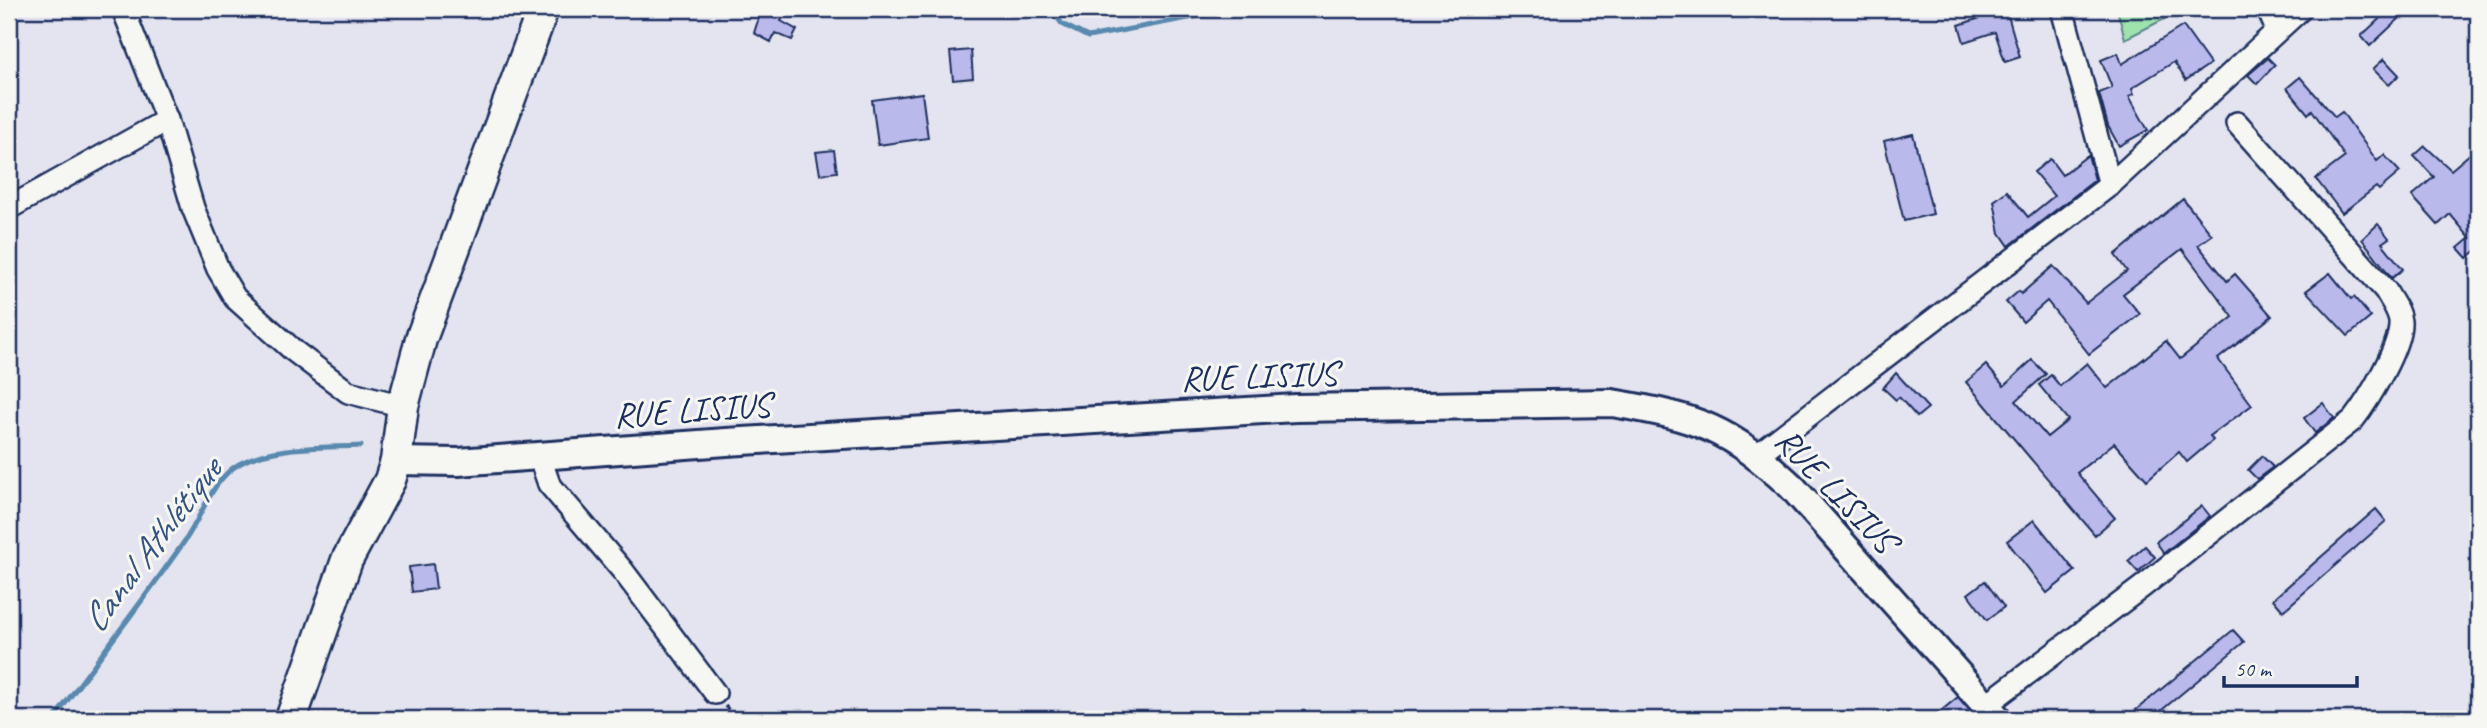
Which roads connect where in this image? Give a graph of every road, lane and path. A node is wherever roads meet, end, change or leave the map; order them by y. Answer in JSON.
{"nodes":[{"id":1,"x":123,"y":9,"type":"edge"},
{"id":2,"x":543,"y":9,"type":"edge"},
{"id":3,"x":2062,"y":9,"type":"edge"},
{"id":4,"x":2268,"y":9,"type":"edge"},
{"id":5,"x":2301,"y":9,"type":"edge"},
{"id":6,"x":2277,"y":30,"type":"junction"},
{"id":7,"x":167,"y":120,"type":"junction"},
{"id":8,"x":2238,"y":122,"type":"dead end"},
{"id":9,"x":2110,"y":185,"type":"junction"},
{"id":10,"x":9,"y":208,"type":"edge"},
{"id":11,"x":403,"y":406,"type":"junction"},
{"id":12,"x":1767,"y":447,"type":"junction"},
{"id":13,"x":539,"y":455,"type":"junction"},
{"id":14,"x":396,"y":461,"type":"junction"},
{"id":15,"x":715,"y":693,"type":"dead end"},
{"id":16,"x":1992,"y":712,"type":"edge"},
{"id":17,"x":290,"y":719,"type":"edge"}],
"edges":[{"from":1,"to":7,"type":"street"},
{"from":2,"to":11,"type":"main road"},
{"from":3,"to":9,"type":"street"},
{"from":4,"to":6,"type":"street"},
{"from":5,"to":6,"type":"street"},
{"from":6,"to":9,"type":"street"},
{"from":7,"to":10,"type":"street"},
{"from":7,"to":11,"type":"street"},
{"from":8,"to":16,"type":"street"},
{"from":9,"to":12,"type":"street"},
{"from":11,"to":14,"type":"main road"},
{"from":12,"to":13,"type":"street","name":"RUE LISIUS"},
{"from":12,"to":16,"type":"street","name":"RUE LISIUS"},
{"from":13,"to":14,"type":"street","name":"RUE LISIUS"},
{"from":13,"to":15,"type":"street"},
{"from":14,"to":17,"type":"main road"}]}
